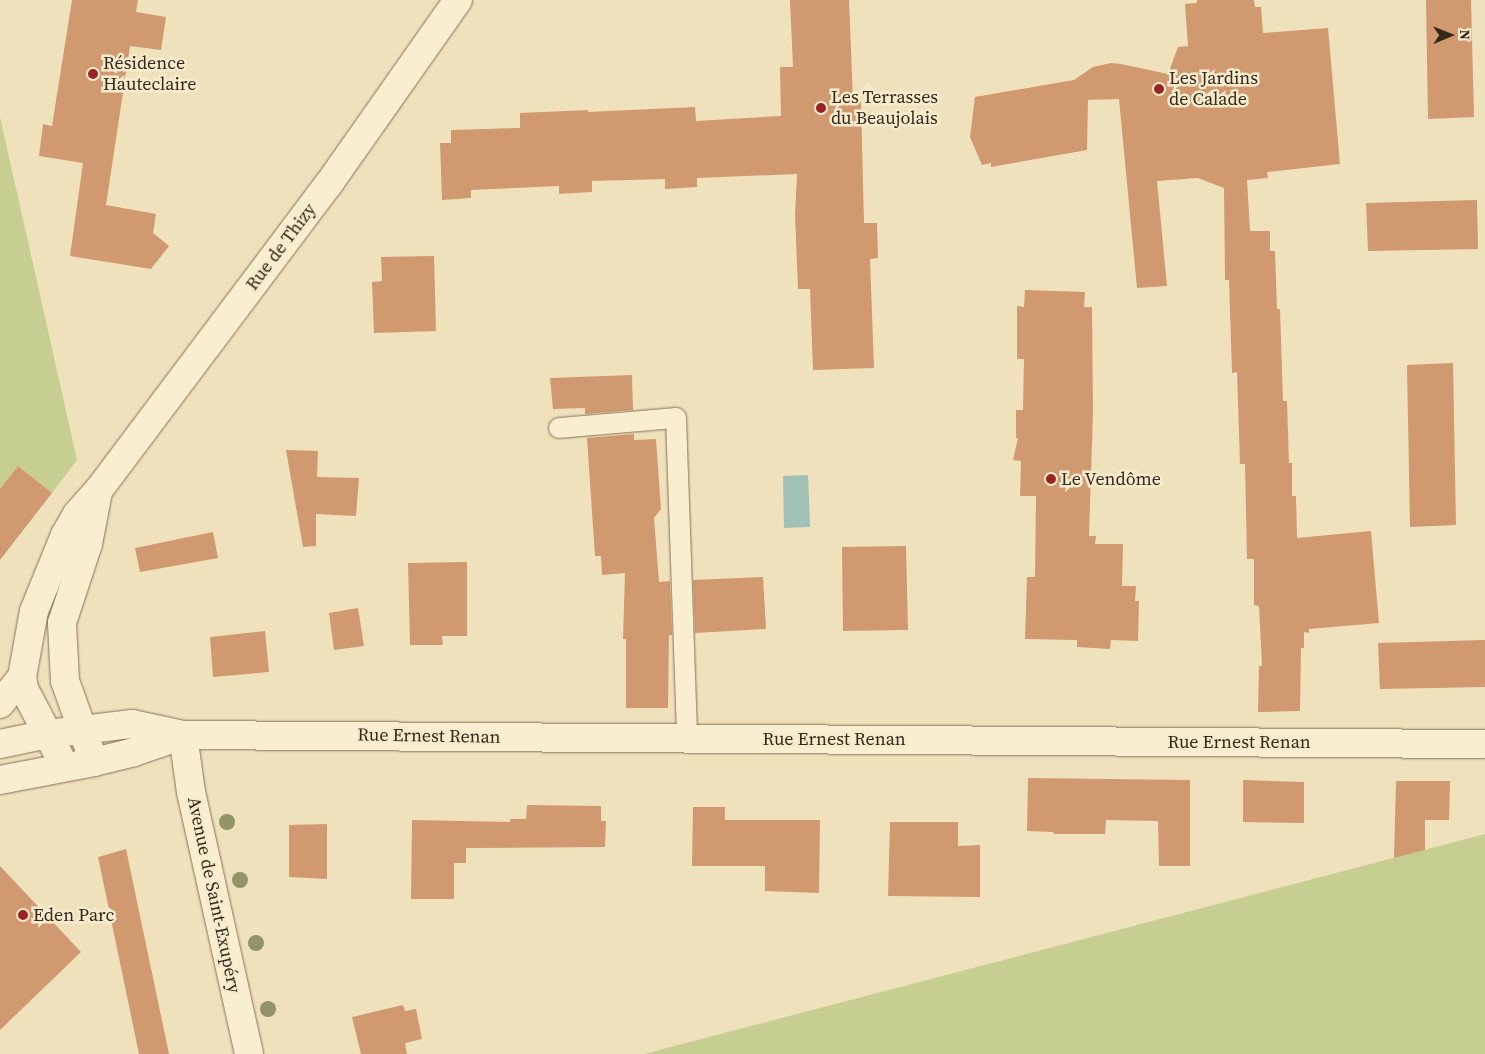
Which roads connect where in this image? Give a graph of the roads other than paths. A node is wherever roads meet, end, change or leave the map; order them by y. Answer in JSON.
{"nodes":[{"id":1,"x":458,"y":0,"type":"edge"},
{"id":2,"x":559,"y":428,"type":"dead end"},
{"id":3,"x":98,"y":491,"type":"junction"},
{"id":4,"x":22,"y":677,"type":"junction"},
{"id":5,"x":0,"y":704,"type":"edge"},
{"id":6,"x":81,"y":731,"type":"junction"},
{"id":7,"x":48,"y":734,"type":"junction"},
{"id":8,"x":183,"y":735,"type":"junction"},
{"id":9,"x":688,"y":738,"type":"junction"},
{"id":10,"x":0,"y":744,"type":"edge"},
{"id":11,"x":1485,"y":744,"type":"edge"},
{"id":12,"x":94,"y":762,"type":"junction"},
{"id":13,"x":65,"y":766,"type":"junction"},
{"id":14,"x":0,"y":780,"type":"edge"},
{"id":15,"x":249,"y":1054,"type":"edge"}],
"edges":[{"from":1,"to":3,"type":"main road","name":"Rue de Thizy"},
{"from":2,"to":9,"type":"lane"},
{"from":3,"to":4,"type":"main road","name":"Rue de Thizy"},
{"from":3,"to":6,"type":"main road","name":"Rue de Thizy"},
{"from":4,"to":5,"type":"main road"},
{"from":4,"to":7,"type":"main road","name":"Rue de Thizy"},
{"from":6,"to":7,"type":"main road"},
{"from":6,"to":8,"type":"main road","name":"Rue Ernest Renan"},
{"from":6,"to":12,"type":"main road","name":"Rue de Thizy"},
{"from":7,"to":10,"type":"main road"},
{"from":7,"to":13,"type":"main road","name":"Rue de Thizy"},
{"from":8,"to":9,"type":"main road","name":"Rue Ernest Renan"},
{"from":8,"to":12,"type":"main road","name":"Rue Ernest Renan"},
{"from":8,"to":15,"type":"main road","name":"Avenue de Saint-Exupéry"},
{"from":9,"to":11,"type":"main road","name":"Rue Ernest Renan"},
{"from":12,"to":13,"type":"main road"},
{"from":13,"to":14,"type":"main road"}]}
